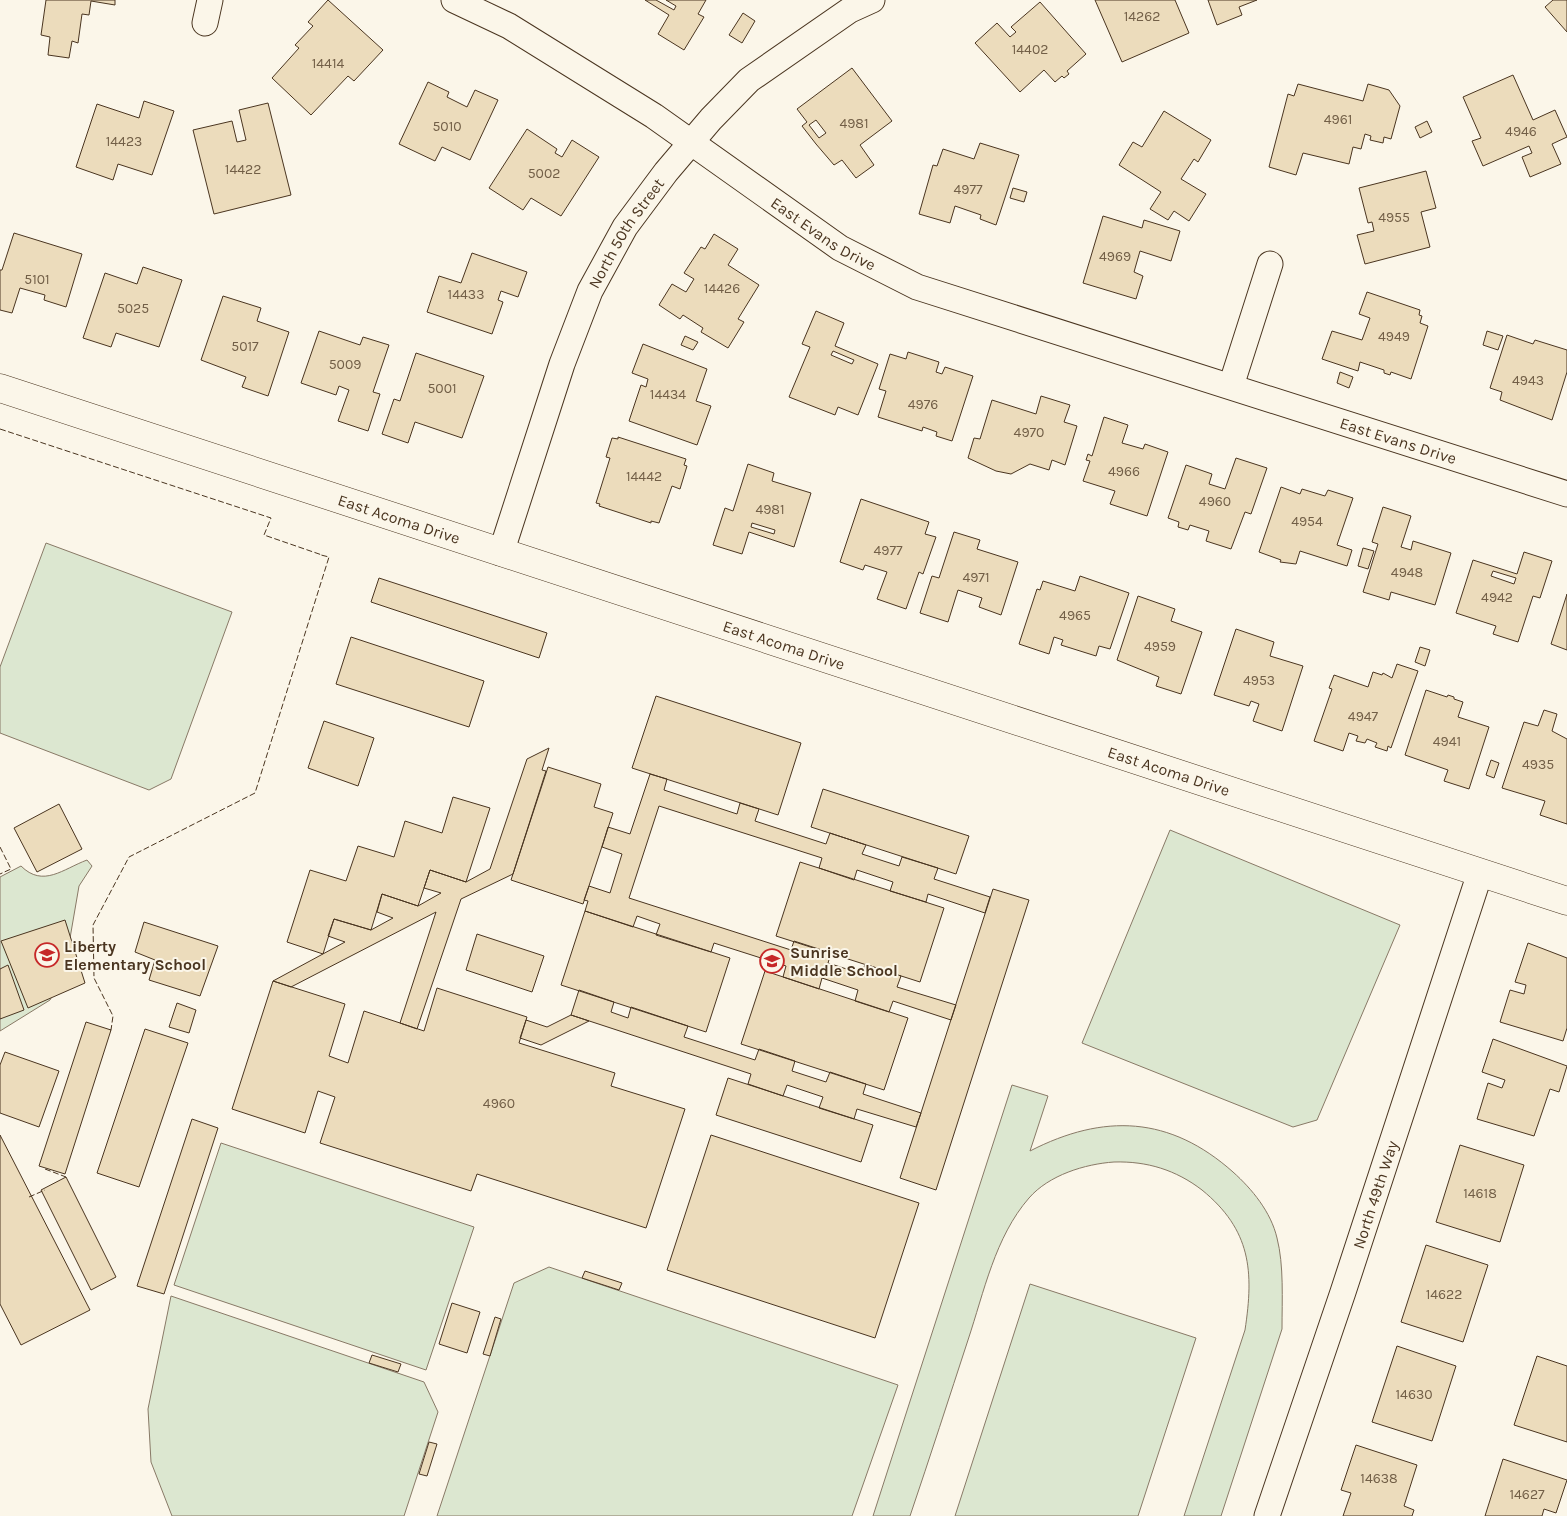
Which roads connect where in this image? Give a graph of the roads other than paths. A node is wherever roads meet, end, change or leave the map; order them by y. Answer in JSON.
{"nodes":[{"id":1,"x":454,"y":0,"type":"edge"},
{"id":2,"x":872,"y":0,"type":"edge"},
{"id":3,"x":691,"y":144,"type":"junction"},
{"id":4,"x":1270,"y":264,"type":"dead end"},
{"id":5,"x":1231,"y":386,"type":"junction"},
{"id":6,"x":0,"y":388,"type":"edge"},
{"id":7,"x":1567,"y":494,"type":"edge"},
{"id":8,"x":502,"y":553,"type":"junction"},
{"id":9,"x":1480,"y":873,"type":"junction"},
{"id":10,"x":1567,"y":901,"type":"edge"},
{"id":11,"x":1267,"y":1516,"type":"edge"}],
"edges":[{"from":1,"to":3,"type":"street","name":"East Evans Drive"},
{"from":2,"to":3,"type":"street","name":"North 50th Street"},
{"from":3,"to":5,"type":"street","name":"East Evans Drive"},
{"from":3,"to":8,"type":"street","name":"North 50th Street"},
{"from":4,"to":5,"type":"street"},
{"from":5,"to":7,"type":"street","name":"East Evans Drive"},
{"from":6,"to":8,"type":"street","name":"East Acoma Drive"},
{"from":8,"to":9,"type":"street","name":"East Acoma Drive"},
{"from":9,"to":10,"type":"street","name":"East Acoma Drive"},
{"from":9,"to":11,"type":"street","name":"North 49th Way"}]}
